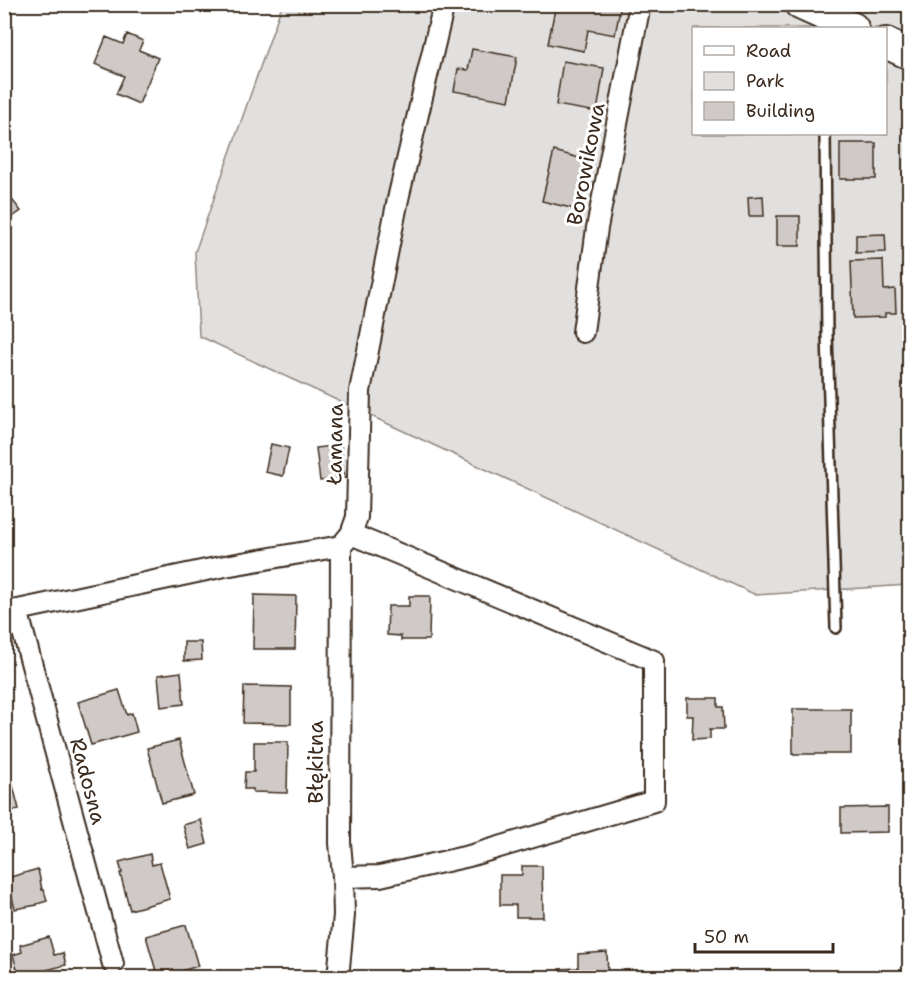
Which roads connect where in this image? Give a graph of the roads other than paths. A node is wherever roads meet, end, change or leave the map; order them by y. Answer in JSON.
{"nodes":[{"id":1,"x":444,"y":4,"type":"edge"},
{"id":2,"x":640,"y":4,"type":"edge"},
{"id":3,"x":816,"y":16,"type":"edge"},
{"id":4,"x":850,"y":27,"type":"edge"},
{"id":5,"x":887,"y":44,"type":"edge"},
{"id":6,"x":909,"y":54,"type":"edge"},
{"id":7,"x":825,"y":135,"type":"edge"},
{"id":8,"x":583,"y":332,"type":"dead end"},
{"id":9,"x":346,"y":540,"type":"junction"},
{"id":10,"x":11,"y":611,"type":"edge"},
{"id":11,"x":836,"y":628,"type":"dead end"},
{"id":12,"x":344,"y":877,"type":"junction"},
{"id":13,"x":113,"y":964,"type":"dead end"},
{"id":14,"x":338,"y":978,"type":"edge"}],
"edges":[{"from":1,"to":9,"type":"street","name":"Łamana"},
{"from":2,"to":8,"type":"street","name":"Borowikowa"},
{"from":3,"to":4,"type":"main road"},
{"from":5,"to":6,"type":"main road"},
{"from":7,"to":11,"type":"lane"},
{"from":9,"to":10,"type":"street"},
{"from":9,"to":12,"type":"street","name":"Błękitna"},
{"from":9,"to":12,"type":"street"},
{"from":10,"to":13,"type":"street","name":"Radosna"},
{"from":12,"to":14,"type":"street","name":"Błękitna"}]}
